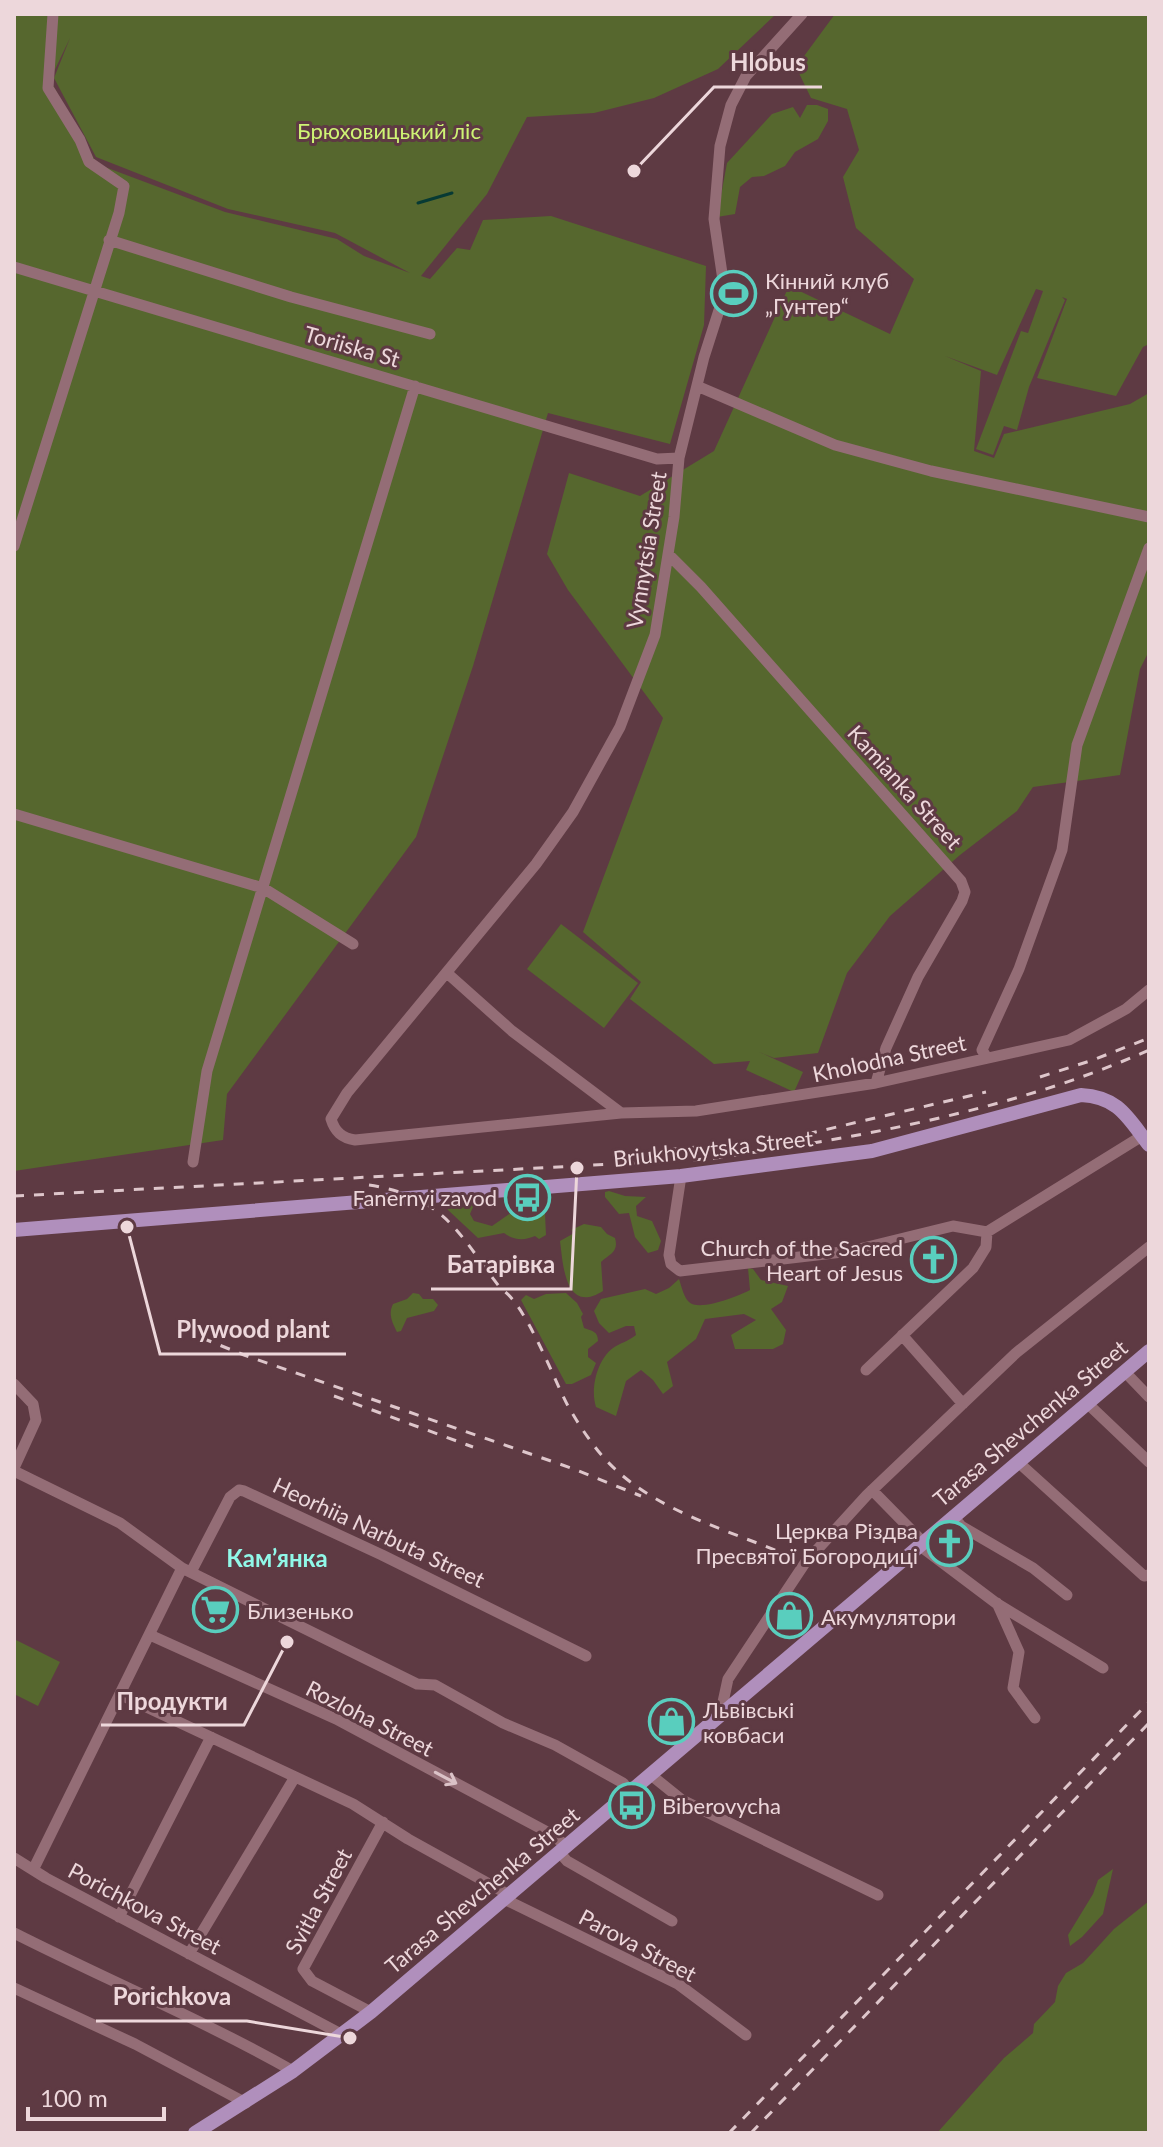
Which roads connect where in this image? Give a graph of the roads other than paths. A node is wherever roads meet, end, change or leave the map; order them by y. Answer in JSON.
{"nodes":[{"id":1,"x":53,"y":14,"type":"edge"},
{"id":2,"x":802,"y":14,"type":"edge"},
{"id":3,"x":109,"y":240,"type":"junction"},
{"id":4,"x":14,"y":267,"type":"edge"},
{"id":5,"x":94,"y":291,"type":"junction"},
{"id":6,"x":430,"y":334,"type":"dead end"},
{"id":7,"x":415,"y":386,"type":"junction"},
{"id":8,"x":697,"y":386,"type":"junction"},
{"id":9,"x":679,"y":458,"type":"junction"},
{"id":10,"x":1147,"y":513,"type":"edge"},
{"id":11,"x":14,"y":546,"type":"edge"},
{"id":12,"x":1149,"y":548,"type":"edge"},
{"id":13,"x":668,"y":554,"type":"junction"},
{"id":14,"x":14,"y":814,"type":"edge"},
{"id":15,"x":263,"y":888,"type":"junction"},
{"id":16,"x":353,"y":944,"type":"dead end"},
{"id":17,"x":447,"y":973,"type":"junction"},
{"id":18,"x":1149,"y":990,"type":"edge"},
{"id":19,"x":987,"y":1058,"type":"junction"},
{"id":20,"x":876,"y":1083,"type":"junction"},
{"id":21,"x":621,"y":1113,"type":"junction"},
{"id":22,"x":331,"y":1119,"type":"joint"},
{"id":23,"x":1146,"y":1141,"type":"edge"},
{"id":24,"x":193,"y":1162,"type":"dead end"},
{"id":25,"x":681,"y":1176,"type":"junction"},
{"id":26,"x":14,"y":1230,"type":"edge"},
{"id":27,"x":987,"y":1232,"type":"junction"},
{"id":28,"x":1149,"y":1247,"type":"edge"},
{"id":29,"x":902,"y":1335,"type":"junction"},
{"id":30,"x":1149,"y":1351,"type":"edge"},
{"id":31,"x":866,"y":1370,"type":"dead end"},
{"id":32,"x":1125,"y":1372,"type":"junction"},
{"id":33,"x":14,"y":1384,"type":"edge"},
{"id":34,"x":1149,"y":1397,"type":"edge"},
{"id":35,"x":963,"y":1404,"type":"junction"},
{"id":36,"x":1088,"y":1404,"type":"junction"},
{"id":37,"x":1018,"y":1462,"type":"junction"},
{"id":38,"x":1149,"y":1462,"type":"edge"},
{"id":39,"x":14,"y":1470,"type":"edge"},
{"id":40,"x":872,"y":1490,"type":"junction"},
{"id":41,"x":953,"y":1516,"type":"junction"},
{"id":42,"x":921,"y":1544,"type":"junction"},
{"id":43,"x":186,"y":1570,"type":"junction"},
{"id":44,"x":1146,"y":1576,"type":"edge"},
{"id":45,"x":1067,"y":1595,"type":"dead end"},
{"id":46,"x":996,"y":1603,"type":"junction"},
{"id":47,"x":150,"y":1635,"type":"junction"},
{"id":48,"x":586,"y":1656,"type":"dead end"},
{"id":49,"x":1103,"y":1668,"type":"dead end"},
{"id":50,"x":121,"y":1695,"type":"junction"},
{"id":51,"x":720,"y":1716,"type":"junction"},
{"id":52,"x":1035,"y":1718,"type":"dead end"},
{"id":53,"x":211,"y":1737,"type":"junction"},
{"id":54,"x":651,"y":1775,"type":"junction"},
{"id":55,"x":295,"y":1777,"type":"junction"},
{"id":56,"x":630,"y":1792,"type":"junction"},
{"id":57,"x":383,"y":1822,"type":"junction"},
{"id":58,"x":564,"y":1850,"type":"junction"},
{"id":59,"x":14,"y":1858,"type":"edge"},
{"id":60,"x":34,"y":1868,"type":"junction"},
{"id":61,"x":878,"y":1895,"type":"dead end"},
{"id":62,"x":508,"y":1898,"type":"junction"},
{"id":63,"x":119,"y":1917,"type":"junction"},
{"id":64,"x":672,"y":1921,"type":"dead end"},
{"id":65,"x":14,"y":1933,"type":"edge"},
{"id":66,"x":189,"y":1954,"type":"junction"},
{"id":67,"x":14,"y":1988,"type":"edge"},
{"id":68,"x":371,"y":2012,"type":"junction"},
{"id":69,"x":343,"y":2035,"type":"junction"},
{"id":70,"x":746,"y":2035,"type":"dead end"},
{"id":71,"x":293,"y":2071,"type":"junction"},
{"id":72,"x":246,"y":2103,"type":"junction"},
{"id":73,"x":195,"y":2133,"type":"edge"}],
"edges":[{"from":1,"to":3,"type":"street"},
{"from":2,"to":8,"type":"street","name":"Vynnytsia Street"},
{"from":3,"to":5,"type":"street"},
{"from":3,"to":6,"type":"street"},
{"from":4,"to":5,"type":"street","name":"Toriiska St"},
{"from":5,"to":7,"type":"street","name":"Toriiska St"},
{"from":5,"to":11,"type":"street"},
{"from":7,"to":9,"type":"street","name":"Toriiska St"},
{"from":7,"to":15,"type":"street"},
{"from":8,"to":9,"type":"street","name":"Vynnytsia Street"},
{"from":8,"to":10,"type":"street"},
{"from":9,"to":13,"type":"street","name":"Vynnytsia Street"},
{"from":12,"to":19,"type":"street"},
{"from":13,"to":17,"type":"street","name":"Vynnytsia Street"},
{"from":13,"to":20,"type":"street","name":"Kamianka Street"},
{"from":14,"to":15,"type":"street"},
{"from":15,"to":16,"type":"street"},
{"from":15,"to":24,"type":"street"},
{"from":17,"to":21,"type":"street"},
{"from":17,"to":22,"type":"street","name":"Vynnytsia Street"},
{"from":18,"to":19,"type":"street","name":"Kholodna Street"},
{"from":19,"to":20,"type":"street","name":"Kholodna Street"},
{"from":20,"to":21,"type":"street","name":"Kholodna Street"},
{"from":21,"to":22,"type":"street","name":"Kholodna Street"},
{"from":23,"to":25,"type":"main road","name":"Briukhovytska Street"},
{"from":23,"to":27,"type":"street"},
{"from":25,"to":26,"type":"main road","name":"Briukhovytska Street"},
{"from":25,"to":27,"type":"street"},
{"from":27,"to":29,"type":"street"},
{"from":28,"to":35,"type":"street"},
{"from":29,"to":31,"type":"street"},
{"from":29,"to":35,"type":"street"},
{"from":30,"to":32,"type":"main road","name":"Tarasa Shevchenka Street"},
{"from":32,"to":34,"type":"street"},
{"from":32,"to":36,"type":"main road","name":"Tarasa Shevchenka Street"},
{"from":33,"to":39,"type":"street"},
{"from":35,"to":40,"type":"street"},
{"from":36,"to":37,"type":"main road","name":"Tarasa Shevchenka Street"},
{"from":36,"to":38,"type":"street"},
{"from":37,"to":41,"type":"main road","name":"Tarasa Shevchenka Street"},
{"from":37,"to":44,"type":"street"},
{"from":39,"to":43,"type":"street"},
{"from":40,"to":42,"type":"street"},
{"from":40,"to":51,"type":"street"},
{"from":41,"to":42,"type":"main road","name":"Tarasa Shevchenka Street"},
{"from":41,"to":45,"type":"street"},
{"from":42,"to":46,"type":"street"},
{"from":42,"to":51,"type":"main road","name":"Tarasa Shevchenka Street"},
{"from":43,"to":47,"type":"street","name":"Heorhiia Narbuta Street"},
{"from":43,"to":48,"type":"street","name":"Heorhiia Narbuta Street"},
{"from":43,"to":56,"type":"street"},
{"from":46,"to":49,"type":"street"},
{"from":46,"to":52,"type":"street"},
{"from":47,"to":50,"type":"street","name":"Heorhiia Narbuta Street"},
{"from":47,"to":58,"type":"street","name":"Rozloha Street","one_way":true},
{"from":50,"to":53,"type":"street","name":"Parova Street"},
{"from":50,"to":60,"type":"street","name":"Heorhiia Narbuta Street"},
{"from":51,"to":54,"type":"main road","name":"Tarasa Shevchenka Street"},
{"from":53,"to":55,"type":"street","name":"Parova Street"},
{"from":53,"to":63,"type":"street"},
{"from":54,"to":56,"type":"main road","name":"Tarasa Shevchenka Street"},
{"from":54,"to":61,"type":"street"},
{"from":55,"to":57,"type":"street","name":"Parova Street"},
{"from":55,"to":66,"type":"street"},
{"from":56,"to":58,"type":"main road","name":"Tarasa Shevchenka Street"},
{"from":57,"to":62,"type":"street","name":"Parova Street"},
{"from":57,"to":68,"type":"street","name":"Svitla Street"},
{"from":58,"to":62,"type":"main road","name":"Tarasa Shevchenka Street"},
{"from":58,"to":64,"type":"street","name":"Rozloha Street"},
{"from":59,"to":60,"type":"street","name":"Porichkova Street"},
{"from":60,"to":63,"type":"street","name":"Porichkova Street"},
{"from":62,"to":68,"type":"main road","name":"Tarasa Shevchenka Street"},
{"from":62,"to":70,"type":"street","name":"Parova Street"},
{"from":63,"to":66,"type":"street","name":"Porichkova Street"},
{"from":65,"to":71,"type":"street"},
{"from":66,"to":69,"type":"street","name":"Porichkova Street"},
{"from":67,"to":72,"type":"street"},
{"from":68,"to":69,"type":"main road","name":"Tarasa Shevchenka Street"},
{"from":69,"to":71,"type":"main road","name":"Tarasa Shevchenka Street"},
{"from":71,"to":72,"type":"main road","name":"Tarasa Shevchenka Street"},
{"from":72,"to":73,"type":"main road","name":"Tarasa Shevchenka Street"}]}
